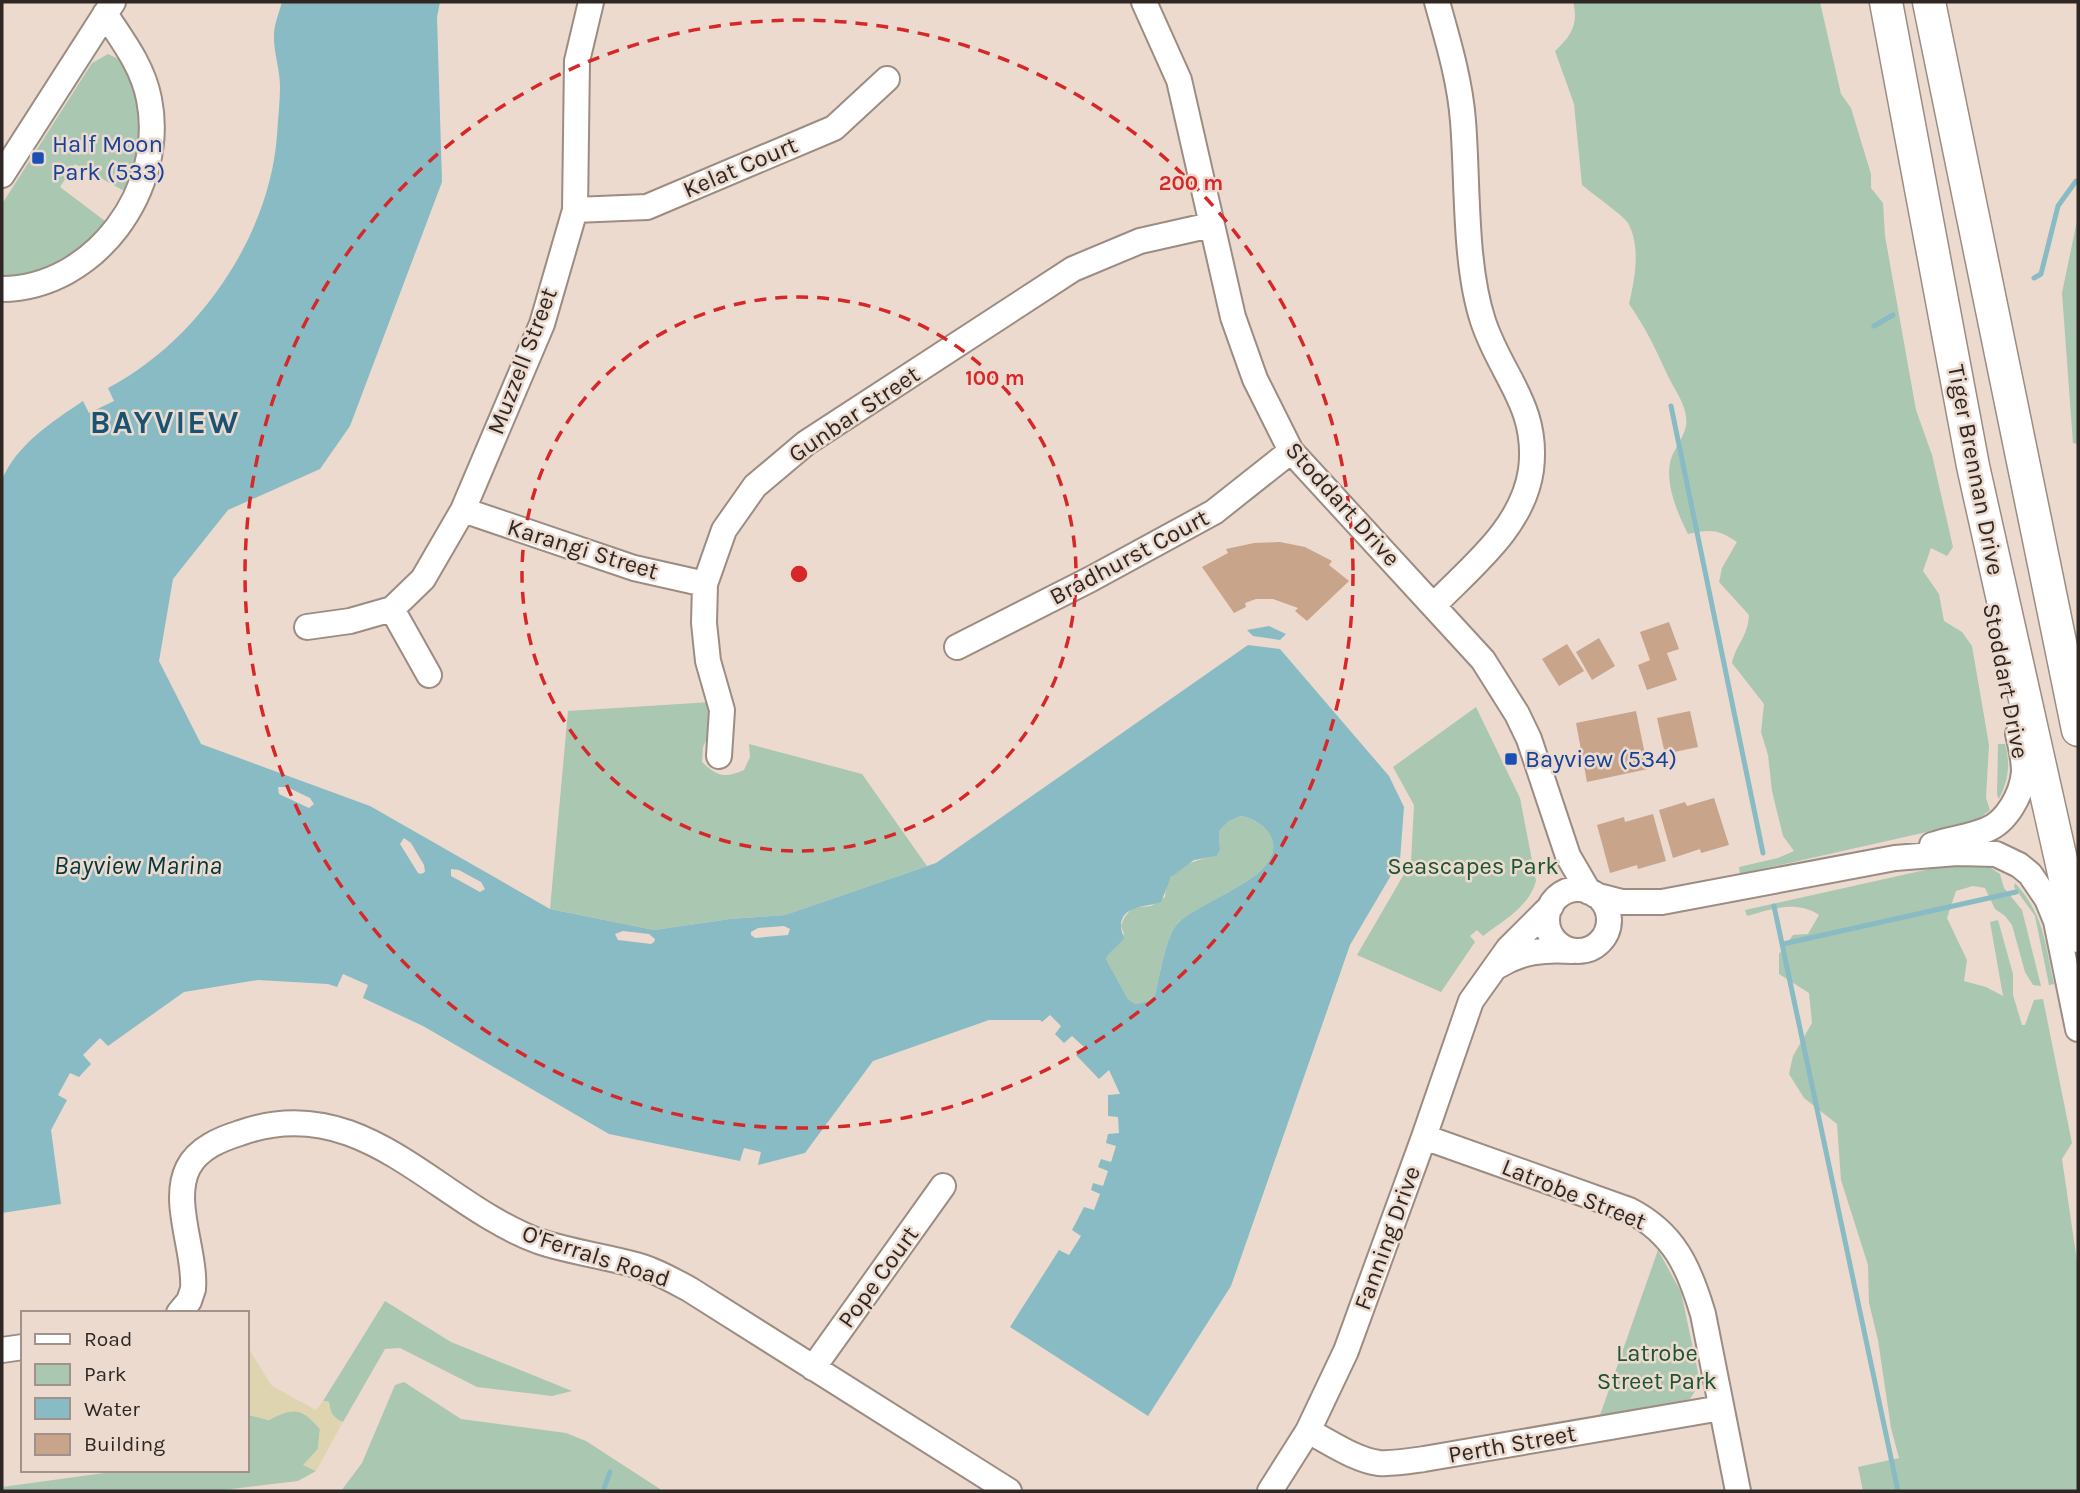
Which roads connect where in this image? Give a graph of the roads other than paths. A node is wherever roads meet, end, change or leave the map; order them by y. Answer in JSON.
{"nodes":[{"id":1,"x":592,"y":2,"type":"edge"},
{"id":2,"x":1144,"y":2,"type":"edge"},
{"id":3,"x":1437,"y":2,"type":"edge"},
{"id":4,"x":1886,"y":2,"type":"edge"},
{"id":5,"x":1929,"y":2,"type":"edge"},
{"id":6,"x":109,"y":8,"type":"edge"},
{"id":7,"x":887,"y":79,"type":"dead end"},
{"id":8,"x":2,"y":175,"type":"edge"},
{"id":9,"x":575,"y":210,"type":"junction"},
{"id":10,"x":1211,"y":225,"type":"junction"},
{"id":11,"x":2,"y":289,"type":"edge"},
{"id":12,"x":1291,"y":451,"type":"junction"},
{"id":13,"x":1973,"y":466,"type":"junction"},
{"id":14,"x":463,"y":510,"type":"junction"},
{"id":15,"x":705,"y":584,"type":"junction"},
{"id":16,"x":1434,"y":605,"type":"junction"},
{"id":17,"x":392,"y":610,"type":"junction"},
{"id":18,"x":307,"y":627,"type":"dead end"},
{"id":19,"x":957,"y":647,"type":"dead end"},
{"id":20,"x":429,"y":674,"type":"dead end"},
{"id":21,"x":2078,"y":730,"type":"edge"},
{"id":22,"x":719,"y":756,"type":"dead end"},
{"id":23,"x":1554,"y":815,"type":"junction"},
{"id":24,"x":1895,"y":858,"type":"junction"},
{"id":25,"x":1592,"y":893,"type":"junction"},
{"id":26,"x":1686,"y":898,"type":"junction"},
{"id":27,"x":1553,"y":903,"type":"junction"},
{"id":28,"x":2078,"y":936,"type":"edge"},
{"id":29,"x":1602,"y":939,"type":"junction"},
{"id":30,"x":1574,"y":951,"type":"junction"},
{"id":31,"x":1487,"y":976,"type":"junction"},
{"id":32,"x":2078,"y":1029,"type":"edge"},
{"id":33,"x":1424,"y":1137,"type":"junction"},
{"id":34,"x":943,"y":1186,"type":"dead end"},
{"id":35,"x":181,"y":1311,"type":"edge"},
{"id":36,"x":21,"y":1347,"type":"edge"},
{"id":37,"x":2,"y":1350,"type":"edge"},
{"id":38,"x":813,"y":1368,"type":"junction"},
{"id":39,"x":1721,"y":1408,"type":"junction"},
{"id":40,"x":1308,"y":1431,"type":"junction"},
{"id":41,"x":1009,"y":1491,"type":"edge"},
{"id":42,"x":1270,"y":1491,"type":"edge"},
{"id":43,"x":1738,"y":1491,"type":"edge"}],
"edges":[{"from":1,"to":9,"type":"street","name":"Muzzell Street"},
{"from":2,"to":10,"type":"street","name":"Stoddart Drive"},
{"from":3,"to":16,"type":"street"},
{"from":4,"to":13,"type":"main road","name":"Tiger Brennan Drive"},
{"from":5,"to":21,"type":"main road","name":"Tiger Brennan Drive"},
{"from":6,"to":8,"type":"street"},
{"from":6,"to":11,"type":"street"},
{"from":7,"to":9,"type":"street","name":"Kelat Court"},
{"from":9,"to":14,"type":"street","name":"Muzzell Street"},
{"from":10,"to":12,"type":"street","name":"Stoddart Drive"},
{"from":10,"to":15,"type":"street","name":"Gunbar Street"},
{"from":12,"to":16,"type":"street","name":"Stoddart Drive"},
{"from":12,"to":19,"type":"street","name":"Bradhurst Court"},
{"from":13,"to":24,"type":"street","name":"Stoddart Drive"},
{"from":13,"to":28,"type":"main road","name":"Tiger Brennan Drive"},
{"from":14,"to":15,"type":"street","name":"Karangi Street"},
{"from":14,"to":17,"type":"street","name":"Muzzell Street"},
{"from":15,"to":22,"type":"street","name":"Gunbar Street"},
{"from":16,"to":23,"type":"street","name":"Stoddart Drive"},
{"from":17,"to":18,"type":"street"},
{"from":17,"to":20,"type":"street"},
{"from":23,"to":25,"type":"street","name":"Stoddart Drive"},
{"from":23,"to":27,"type":"street","name":"Stoddart Drive"},
{"from":24,"to":26,"type":"street","name":"Stoddart Drive"},
{"from":24,"to":32,"type":"street","name":"Stoddart Drive"},
{"from":25,"to":26,"type":"street","name":"Stoddart Drive"},
{"from":25,"to":27,"type":"street"},
{"from":25,"to":29,"type":"street"},
{"from":26,"to":29,"type":"street","name":"Stoddart Drive"},
{"from":27,"to":30,"type":"street"},
{"from":27,"to":31,"type":"street","name":"Fanning Drive"},
{"from":29,"to":30,"type":"street"},
{"from":30,"to":31,"type":"street","name":"Fanning Drive"},
{"from":31,"to":33,"type":"street","name":"Fanning Drive"},
{"from":33,"to":39,"type":"street","name":"Latrobe Street"},
{"from":33,"to":40,"type":"street","name":"Fanning Drive"},
{"from":34,"to":38,"type":"street","name":"Pope Court"},
{"from":35,"to":38,"type":"street","name":"O'Ferrals Road"},
{"from":36,"to":37,"type":"street"},
{"from":38,"to":41,"type":"street","name":"O'Ferrals Road"},
{"from":39,"to":40,"type":"street","name":"Perth Street"},
{"from":39,"to":43,"type":"street","name":"Latrobe Street"},
{"from":40,"to":42,"type":"street","name":"Fanning Drive"}]}
